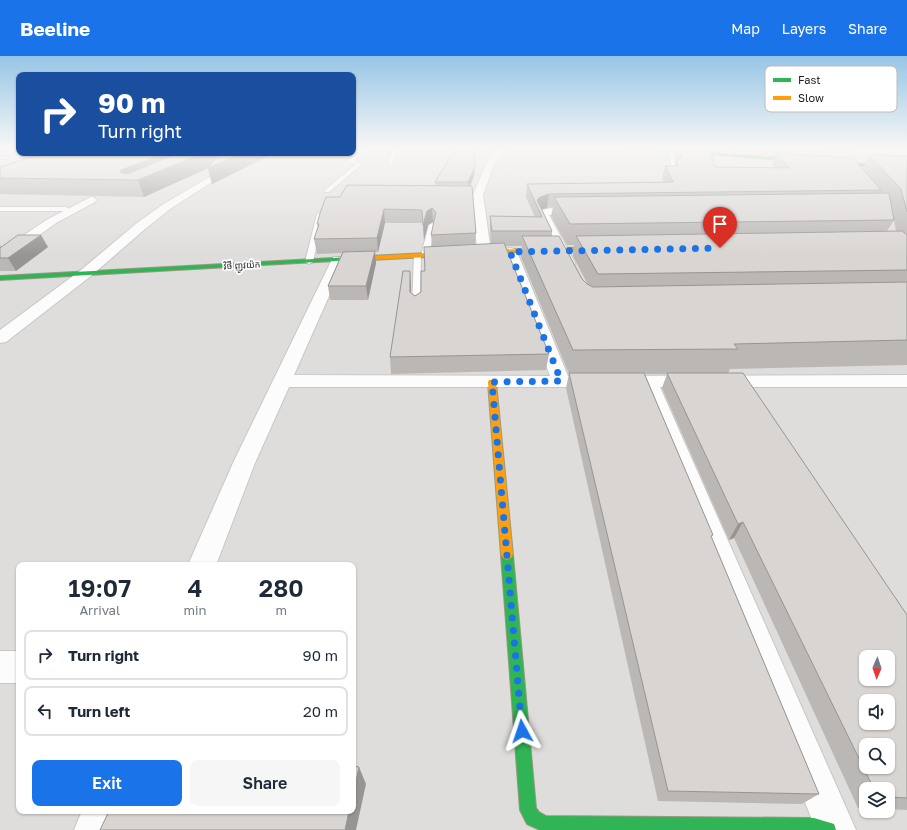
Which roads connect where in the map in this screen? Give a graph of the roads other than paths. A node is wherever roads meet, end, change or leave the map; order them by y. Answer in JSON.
{"nodes":[{"id":1,"x":202,"y":184,"type":"edge"},
{"id":2,"x":336,"y":184,"type":"edge"},
{"id":3,"x":480,"y":184,"type":"edge"},
{"id":4,"x":327,"y":192,"type":"dead end"},
{"id":5,"x":91,"y":200,"type":"edge"},
{"id":6,"x":0,"y":209,"type":"edge"},
{"id":7,"x":66,"y":209,"type":"dead end"},
{"id":8,"x":594,"y":211,"type":"edge"},
{"id":9,"x":320,"y":214,"type":"edge"},
{"id":10,"x":432,"y":225,"type":"edge"},
{"id":11,"x":617,"y":249,"type":"edge"},
{"id":12,"x":562,"y":250,"type":"junction"},
{"id":13,"x":484,"y":252,"type":"junction"},
{"id":14,"x":510,"y":252,"type":"junction"},
{"id":15,"x":421,"y":255,"type":"junction"},
{"id":16,"x":0,"y":257,"type":"edge"},
{"id":17,"x":338,"y":260,"type":"junction"},
{"id":18,"x":308,"y":262,"type":"junction"},
{"id":19,"x":86,"y":273,"type":"junction"},
{"id":20,"x":574,"y":276,"type":"edge"},
{"id":21,"x":0,"y":278,"type":"edge"},
{"id":22,"x":416,"y":307,"type":"edge"},
{"id":23,"x":0,"y":338,"type":"edge"},
{"id":24,"x":282,"y":381,"type":"junction"},
{"id":25,"x":561,"y":381,"type":"junction"},
{"id":26,"x":648,"y":381,"type":"junction"},
{"id":27,"x":907,"y":381,"type":"edge"},
{"id":28,"x":492,"y":382,"type":"junction"},
{"id":29,"x":203,"y":562,"type":"edge"},
{"id":30,"x":0,"y":667,"type":"edge"},
{"id":31,"x":16,"y":667,"type":"edge"},
{"id":32,"x":101,"y":814,"type":"edge"},
{"id":33,"x":94,"y":830,"type":"edge"},
{"id":34,"x":828,"y":830,"type":"edge"},
{"id":35,"x":836,"y":830,"type":"edge"}],
"edges":[{"from":1,"to":19,"type":"street"},
{"from":2,"to":4,"type":"lane"},
{"from":3,"to":13,"type":"street"},
{"from":5,"to":16,"type":"street"},
{"from":6,"to":7,"type":"lane"},
{"from":8,"to":12,"type":"street"},
{"from":9,"to":18,"type":"lane"},
{"from":10,"to":15,"type":"lane"},
{"from":11,"to":12,"type":"street","name":"វិថី ញូវយ៉ក"},
{"from":12,"to":14,"type":"street","name":"វិថី ញូវយ៉ក"},
{"from":12,"to":20,"type":"street"},
{"from":13,"to":14,"type":"street","name":"វិថី ញូវយ៉ក"},
{"from":13,"to":15,"type":"street","name":"វិថី ញូវយ៉ក"},
{"from":14,"to":25,"type":"street"},
{"from":15,"to":17,"type":"street","name":"វិថី ញូវយ៉ក"},
{"from":15,"to":22,"type":"lane"},
{"from":17,"to":18,"type":"street","name":"វិថី ញូវយ៉ក"},
{"from":17,"to":24,"type":"street"},
{"from":18,"to":19,"type":"street","name":"វិថី ញូវយ៉ក"},
{"from":19,"to":21,"type":"street","name":"វិថី ញូវយ៉ក"},
{"from":19,"to":23,"type":"street"},
{"from":24,"to":28,"type":"street"},
{"from":24,"to":29,"type":"street"},
{"from":25,"to":26,"type":"street"},
{"from":25,"to":28,"type":"street"},
{"from":26,"to":27,"type":"street"},
{"from":26,"to":35,"type":"street"},
{"from":28,"to":34,"type":"street"},
{"from":30,"to":31,"type":"street"},
{"from":32,"to":33,"type":"street"}]}
